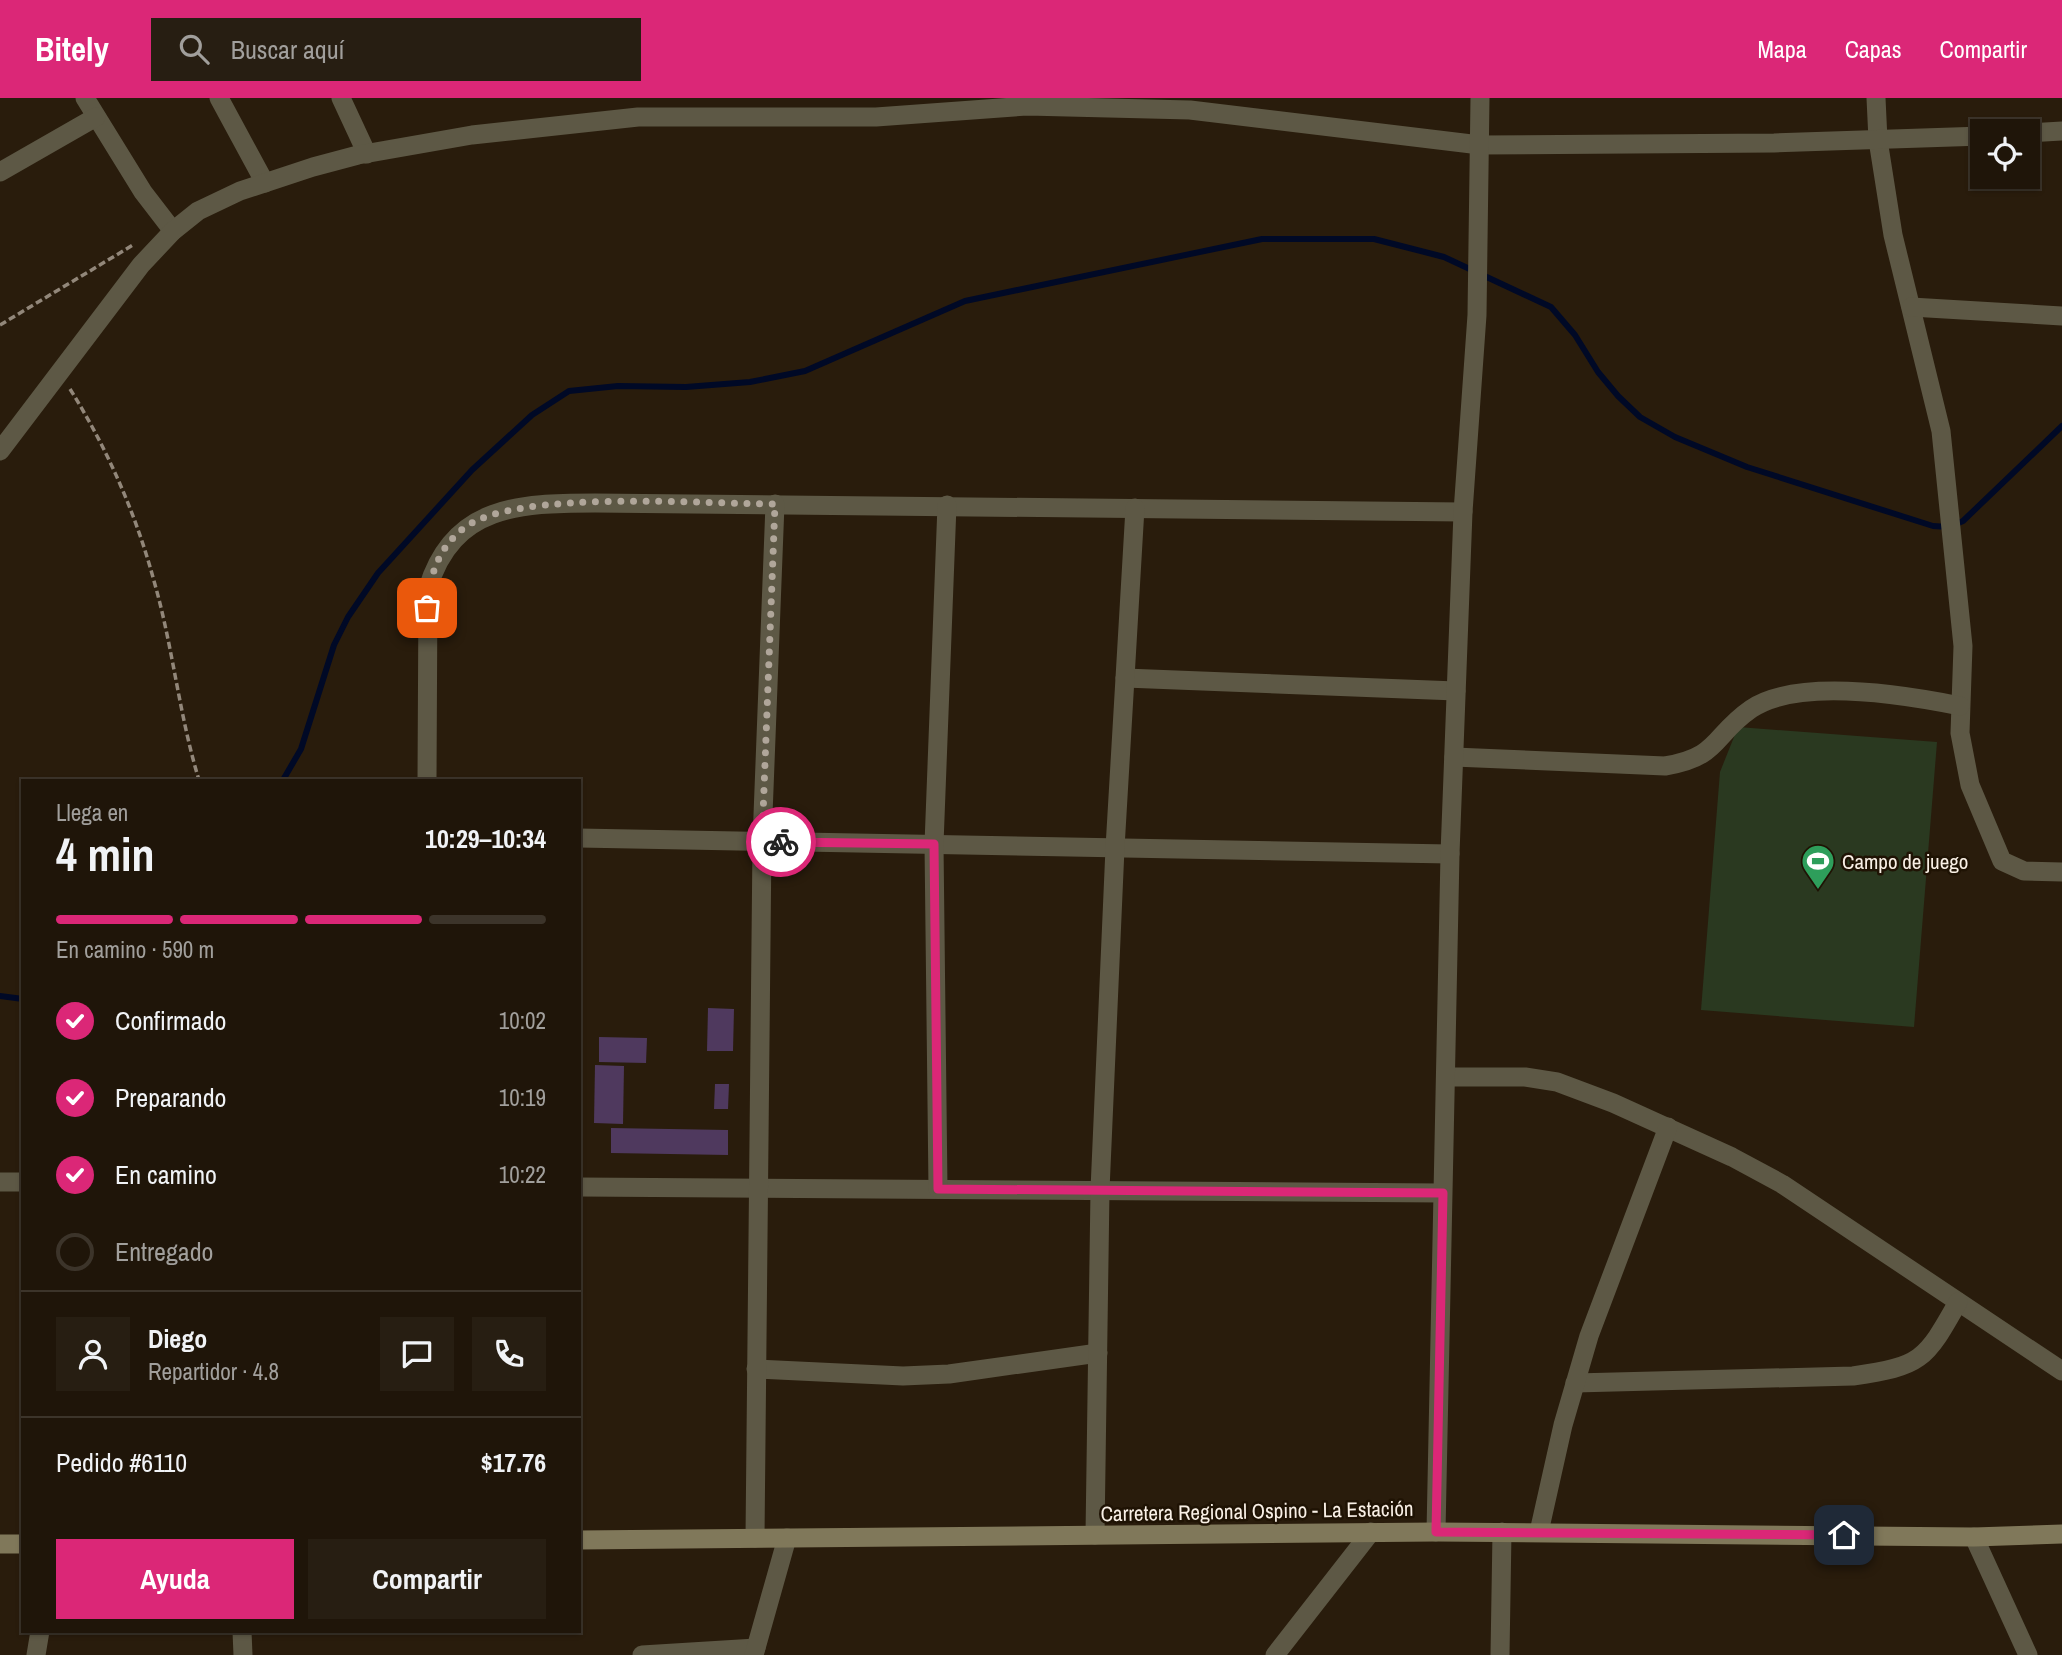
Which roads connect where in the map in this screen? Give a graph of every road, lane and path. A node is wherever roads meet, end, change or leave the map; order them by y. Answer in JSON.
{"nodes":[{"id":1,"x":85,"y":98,"type":"edge"},
{"id":2,"x":219,"y":98,"type":"edge"},
{"id":3,"x":341,"y":98,"type":"edge"},
{"id":4,"x":1480,"y":98,"type":"edge"},
{"id":5,"x":1876,"y":98,"type":"edge"},
{"id":6,"x":96,"y":117,"type":"junction"},
{"id":7,"x":2062,"y":131,"type":"edge"},
{"id":8,"x":2040,"y":132,"type":"edge"},
{"id":9,"x":1970,"y":136,"type":"edge"},
{"id":10,"x":1878,"y":140,"type":"junction"},
{"id":11,"x":1480,"y":145,"type":"junction"},
{"id":12,"x":367,"y":154,"type":"junction"},
{"id":13,"x":0,"y":172,"type":"edge"},
{"id":14,"x":265,"y":183,"type":"junction"},
{"id":15,"x":167,"y":238,"type":"junction"},
{"id":16,"x":1911,"y":307,"type":"junction"},
{"id":17,"x":2062,"y":316,"type":"edge"},
{"id":18,"x":0,"y":325,"type":"edge"},
{"id":19,"x":60,"y":371,"type":"junction"},
{"id":20,"x":0,"y":451,"type":"edge"},
{"id":21,"x":775,"y":504,"type":"junction"},
{"id":22,"x":947,"y":505,"type":"junction"},
{"id":23,"x":1135,"y":508,"type":"junction"},
{"id":24,"x":1463,"y":512,"type":"junction"},
{"id":25,"x":1125,"y":678,"type":"junction"},
{"id":26,"x":1456,"y":691,"type":"junction"},
{"id":27,"x":1960,"y":706,"type":"junction"},
{"id":28,"x":1454,"y":757,"type":"junction"},
{"id":29,"x":199,"y":779,"type":"edge"},
{"id":30,"x":427,"y":779,"type":"edge"},
{"id":31,"x":581,"y":838,"type":"edge"},
{"id":32,"x":762,"y":841,"type":"junction"},
{"id":33,"x":934,"y":844,"type":"junction"},
{"id":34,"x":1115,"y":848,"type":"junction"},
{"id":35,"x":1450,"y":854,"type":"junction"},
{"id":36,"x":2062,"y":872,"type":"edge"},
{"id":37,"x":1446,"y":1077,"type":"junction"},
{"id":38,"x":1668,"y":1127,"type":"junction"},
{"id":39,"x":0,"y":1182,"type":"edge"},
{"id":40,"x":21,"y":1182,"type":"edge"},
{"id":41,"x":581,"y":1186,"type":"edge"},
{"id":42,"x":757,"y":1188,"type":"junction"},
{"id":43,"x":938,"y":1189,"type":"junction"},
{"id":44,"x":1100,"y":1190,"type":"junction"},
{"id":45,"x":1443,"y":1193,"type":"junction"},
{"id":46,"x":1958,"y":1302,"type":"junction"},
{"id":47,"x":1098,"y":1353,"type":"junction"},
{"id":48,"x":756,"y":1369,"type":"junction"},
{"id":49,"x":2062,"y":1371,"type":"edge"},
{"id":50,"x":1575,"y":1383,"type":"junction"},
{"id":51,"x":1371,"y":1532,"type":"junction"},
{"id":52,"x":1436,"y":1532,"type":"junction"},
{"id":53,"x":1502,"y":1532,"type":"junction"},
{"id":54,"x":1539,"y":1532,"type":"junction"},
{"id":55,"x":2062,"y":1534,"type":"edge"},
{"id":56,"x":1095,"y":1535,"type":"junction"},
{"id":57,"x":1974,"y":1537,"type":"junction"},
{"id":58,"x":755,"y":1538,"type":"junction"},
{"id":59,"x":787,"y":1538,"type":"junction"},
{"id":60,"x":581,"y":1540,"type":"edge"},
{"id":61,"x":0,"y":1544,"type":"edge"},
{"id":62,"x":21,"y":1544,"type":"edge"},
{"id":63,"x":40,"y":1633,"type":"edge"},
{"id":64,"x":242,"y":1633,"type":"edge"},
{"id":65,"x":755,"y":1651,"type":"edge"},
{"id":66,"x":1280,"y":1654,"type":"edge"},
{"id":67,"x":36,"y":1655,"type":"edge"},
{"id":68,"x":243,"y":1655,"type":"edge"},
{"id":69,"x":642,"y":1655,"type":"edge"},
{"id":70,"x":1500,"y":1655,"type":"edge"},
{"id":71,"x":2028,"y":1655,"type":"edge"}],
"edges":[{"from":1,"to":6,"type":"street"},
{"from":2,"to":14,"type":"street"},
{"from":3,"to":12,"type":"street"},
{"from":4,"to":11,"type":"street"},
{"from":5,"to":10,"type":"street"},
{"from":6,"to":13,"type":"street"},
{"from":6,"to":15,"type":"street"},
{"from":7,"to":8,"type":"street"},
{"from":9,"to":10,"type":"street"},
{"from":10,"to":11,"type":"street"},
{"from":10,"to":16,"type":"street"},
{"from":11,"to":12,"type":"street"},
{"from":11,"to":24,"type":"street"},
{"from":12,"to":14,"type":"street"},
{"from":14,"to":15,"type":"street"},
{"from":15,"to":18,"type":"path"},
{"from":15,"to":19,"type":"street"},
{"from":16,"to":17,"type":"street"},
{"from":16,"to":27,"type":"street"},
{"from":19,"to":20,"type":"street"},
{"from":19,"to":29,"type":"path"},
{"from":21,"to":22,"type":"street"},
{"from":21,"to":30,"type":"street"},
{"from":21,"to":32,"type":"street"},
{"from":22,"to":23,"type":"street"},
{"from":22,"to":33,"type":"street"},
{"from":23,"to":24,"type":"street"},
{"from":23,"to":25,"type":"street"},
{"from":24,"to":26,"type":"street"},
{"from":25,"to":26,"type":"street"},
{"from":25,"to":34,"type":"street"},
{"from":26,"to":28,"type":"street"},
{"from":27,"to":28,"type":"street"},
{"from":27,"to":36,"type":"street"},
{"from":28,"to":35,"type":"street"},
{"from":31,"to":32,"type":"street"},
{"from":32,"to":33,"type":"street"},
{"from":32,"to":42,"type":"street"},
{"from":33,"to":34,"type":"street"},
{"from":33,"to":43,"type":"street"},
{"from":34,"to":35,"type":"street"},
{"from":34,"to":44,"type":"street"},
{"from":35,"to":37,"type":"street"},
{"from":37,"to":38,"type":"street"},
{"from":37,"to":45,"type":"street"},
{"from":38,"to":46,"type":"street"},
{"from":38,"to":50,"type":"street"},
{"from":39,"to":40,"type":"street"},
{"from":41,"to":42,"type":"street"},
{"from":42,"to":43,"type":"street"},
{"from":42,"to":48,"type":"street"},
{"from":43,"to":44,"type":"street"},
{"from":44,"to":45,"type":"street"},
{"from":44,"to":47,"type":"street"},
{"from":45,"to":52,"type":"street"},
{"from":46,"to":49,"type":"street"},
{"from":46,"to":50,"type":"street"},
{"from":47,"to":48,"type":"street"},
{"from":47,"to":56,"type":"street"},
{"from":48,"to":58,"type":"street"},
{"from":50,"to":54,"type":"street"},
{"from":51,"to":52,"type":"main road","name":"Carretera Regional Ospino - La Estación"},
{"from":51,"to":56,"type":"main road","name":"Carretera Regional Ospino - La Estación"},
{"from":51,"to":66,"type":"street"},
{"from":52,"to":53,"type":"main road","name":"Carretera Regional Ospino - La Estación"},
{"from":53,"to":54,"type":"main road","name":"Carretera Regional Ospino - La Estación"},
{"from":53,"to":70,"type":"street"},
{"from":54,"to":57,"type":"main road","name":"Carretera Regional Ospino - La Estación"},
{"from":55,"to":57,"type":"main road","name":"Carretera Regional Ospino - La Estación"},
{"from":56,"to":59,"type":"main road","name":"Carretera Regional Ospino - La Estación"},
{"from":57,"to":71,"type":"street"},
{"from":58,"to":59,"type":"main road","name":"Carretera Regional Ospino - La Estación"},
{"from":58,"to":60,"type":"main road","name":"Carretera Regional Ospino - La Estación"},
{"from":59,"to":65,"type":"street"},
{"from":61,"to":62,"type":"main road"},
{"from":63,"to":67,"type":"street"},
{"from":64,"to":68,"type":"street"},
{"from":65,"to":69,"type":"street"}]}
